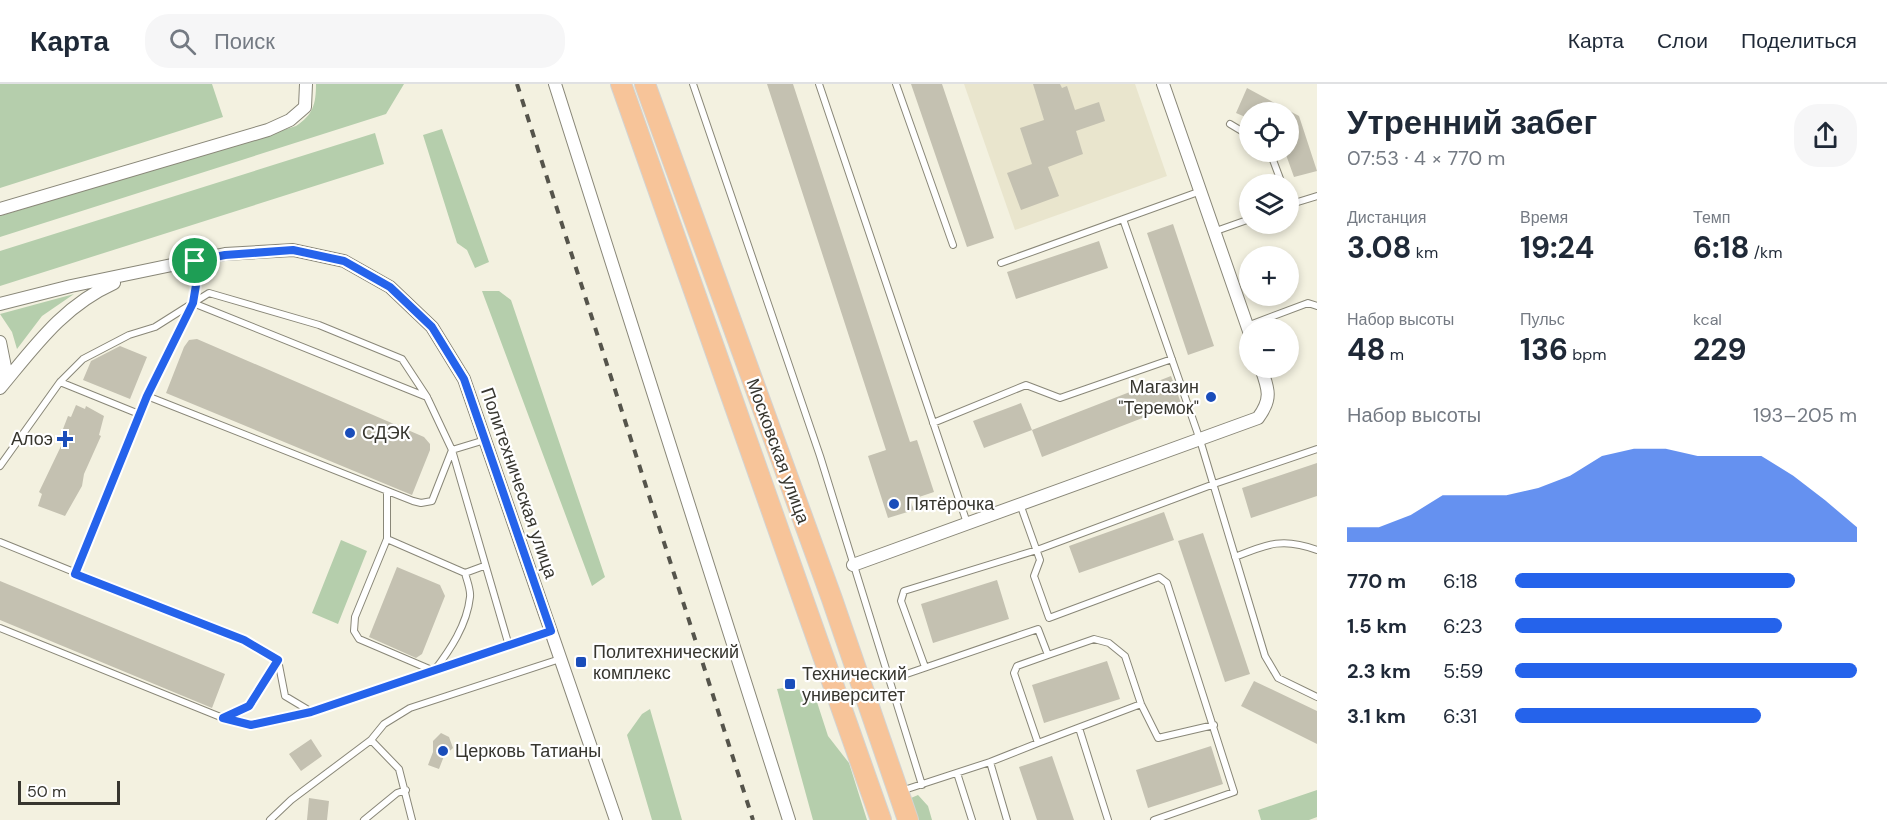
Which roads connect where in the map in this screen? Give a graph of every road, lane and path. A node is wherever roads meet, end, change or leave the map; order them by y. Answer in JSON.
{"nodes":[{"id":1,"x":306,"y":84,"type":"edge"},
{"id":2,"x":555,"y":84,"type":"edge"},
{"id":3,"x":621,"y":84,"type":"edge"},
{"id":4,"x":645,"y":84,"type":"edge"},
{"id":5,"x":693,"y":84,"type":"edge"},
{"id":6,"x":819,"y":84,"type":"edge"},
{"id":7,"x":896,"y":84,"type":"edge"},
{"id":8,"x":1163,"y":84,"type":"edge"},
{"id":9,"x":1230,"y":124,"type":"dead end"},
{"id":10,"x":1239,"y":129,"type":"edge"},
{"id":11,"x":1201,"y":191,"type":"junction"},
{"id":12,"x":1317,"y":196,"type":"edge"},
{"id":13,"x":1299,"y":202,"type":"edge"},
{"id":14,"x":0,"y":209,"type":"edge"},
{"id":15,"x":1123,"y":219,"type":"junction"},
{"id":16,"x":1239,"y":223,"type":"edge"},
{"id":17,"x":1216,"y":231,"type":"junction"},
{"id":18,"x":952,"y":245,"type":"dead end"},
{"id":19,"x":195,"y":261,"type":"junction"},
{"id":20,"x":1000,"y":263,"type":"dead end"},
{"id":21,"x":133,"y":275,"type":"junction"},
{"id":22,"x":193,"y":303,"type":"junction"},
{"id":23,"x":0,"y":304,"type":"edge"},
{"id":24,"x":1317,"y":306,"type":"edge"},
{"id":25,"x":1244,"y":318,"type":"edge"},
{"id":26,"x":1275,"y":318,"type":"edge"},
{"id":27,"x":0,"y":342,"type":"edge"},
{"id":28,"x":1172,"y":359,"type":"junction"},
{"id":29,"x":1265,"y":378,"type":"edge"},
{"id":30,"x":60,"y":382,"type":"junction"},
{"id":31,"x":0,"y":387,"type":"edge"},
{"id":32,"x":147,"y":396,"type":"junction"},
{"id":33,"x":427,"y":397,"type":"junction"},
{"id":34,"x":139,"y":414,"type":"junction"},
{"id":35,"x":933,"y":423,"type":"junction"},
{"id":36,"x":485,"y":440,"type":"junction"},
{"id":37,"x":1200,"y":440,"type":"junction"},
{"id":38,"x":1317,"y":449,"type":"edge"},
{"id":39,"x":452,"y":450,"type":"junction"},
{"id":40,"x":0,"y":466,"type":"edge"},
{"id":41,"x":1214,"y":484,"type":"junction"},
{"id":42,"x":387,"y":491,"type":"junction"},
{"id":43,"x":1020,"y":504,"type":"junction"},
{"id":44,"x":967,"y":523,"type":"junction"},
{"id":45,"x":387,"y":539,"type":"junction"},
{"id":46,"x":0,"y":542,"type":"edge"},
{"id":47,"x":1037,"y":550,"type":"junction"},
{"id":48,"x":1317,"y":550,"type":"edge"},
{"id":49,"x":1235,"y":557,"type":"junction"},
{"id":50,"x":853,"y":565,"type":"junction"},
{"id":51,"x":484,"y":566,"type":"junction"},
{"id":52,"x":465,"y":573,"type":"junction"},
{"id":53,"x":75,"y":574,"type":"junction"},
{"id":54,"x":0,"y":628,"type":"edge"},
{"id":55,"x":551,"y":631,"type":"junction"},
{"id":56,"x":509,"y":646,"type":"junction"},
{"id":57,"x":1048,"y":656,"type":"junction"},
{"id":58,"x":561,"y":659,"type":"junction"},
{"id":59,"x":278,"y":660,"type":"junction"},
{"id":60,"x":925,"y":667,"type":"junction"},
{"id":61,"x":434,"y":671,"type":"junction"},
{"id":62,"x":889,"y":680,"type":"junction"},
{"id":63,"x":1317,"y":697,"type":"edge"},
{"id":64,"x":1141,"y":704,"type":"junction"},
{"id":65,"x":311,"y":712,"type":"junction"},
{"id":66,"x":223,"y":718,"type":"junction"},
{"id":67,"x":1214,"y":724,"type":"junction"},
{"id":68,"x":1079,"y":728,"type":"junction"},
{"id":69,"x":371,"y":740,"type":"junction"},
{"id":70,"x":1038,"y":743,"type":"junction"},
{"id":71,"x":990,"y":762,"type":"junction"},
{"id":72,"x":957,"y":773,"type":"junction"},
{"id":73,"x":922,"y":784,"type":"junction"},
{"id":74,"x":406,"y":790,"type":"junction"},
{"id":75,"x":898,"y":792,"type":"junction"},
{"id":76,"x":270,"y":820,"type":"edge"},
{"id":77,"x":364,"y":820,"type":"edge"},
{"id":78,"x":412,"y":820,"type":"edge"},
{"id":79,"x":616,"y":820,"type":"edge"},
{"id":80,"x":789,"y":820,"type":"edge"},
{"id":81,"x":881,"y":820,"type":"edge"},
{"id":82,"x":908,"y":820,"type":"edge"},
{"id":83,"x":972,"y":820,"type":"edge"},
{"id":84,"x":1006,"y":820,"type":"edge"},
{"id":85,"x":1108,"y":820,"type":"edge"},
{"id":86,"x":1154,"y":820,"type":"edge"}],
"edges":[{"from":1,"to":14,"type":"street"},
{"from":2,"to":80,"type":"street"},
{"from":3,"to":81,"type":"main road","name":"Московская улица"},
{"from":4,"to":75,"type":"main road","name":"Московская улица"},
{"from":5,"to":50,"type":"lane"},
{"from":6,"to":35,"type":"lane"},
{"from":7,"to":18,"type":"lane"},
{"from":8,"to":11,"type":"street"},
{"from":9,"to":10,"type":"lane"},
{"from":11,"to":15,"type":"lane"},
{"from":11,"to":17,"type":"street"},
{"from":12,"to":13,"type":"lane"},
{"from":15,"to":20,"type":"lane"},
{"from":15,"to":28,"type":"lane"},
{"from":16,"to":17,"type":"lane"},
{"from":17,"to":25,"type":"street"},
{"from":19,"to":21,"type":"street","name":"Политехническая улица"},
{"from":19,"to":22,"type":"lane"},
{"from":19,"to":36,"type":"street","name":"Политехническая улица"},
{"from":21,"to":23,"type":"street","name":"Политехническая улица"},
{"from":21,"to":31,"type":"street"},
{"from":22,"to":30,"type":"lane"},
{"from":22,"to":32,"type":"lane"},
{"from":22,"to":33,"type":"lane"},
{"from":22,"to":33,"type":"lane"},
{"from":24,"to":26,"type":"lane"},
{"from":27,"to":31,"type":"street"},
{"from":28,"to":35,"type":"lane"},
{"from":28,"to":37,"type":"lane"},
{"from":29,"to":37,"type":"street"},
{"from":30,"to":34,"type":"lane"},
{"from":30,"to":40,"type":"lane"},
{"from":32,"to":34,"type":"lane"},
{"from":32,"to":42,"type":"lane"},
{"from":33,"to":39,"type":"lane"},
{"from":34,"to":53,"type":"lane"},
{"from":35,"to":44,"type":"lane"},
{"from":36,"to":39,"type":"lane"},
{"from":36,"to":55,"type":"street","name":"Политехническая улица"},
{"from":37,"to":41,"type":"lane"},
{"from":37,"to":43,"type":"street"},
{"from":38,"to":41,"type":"lane"},
{"from":39,"to":42,"type":"lane"},
{"from":39,"to":51,"type":"lane"},
{"from":41,"to":47,"type":"lane"},
{"from":41,"to":49,"type":"lane"},
{"from":42,"to":45,"type":"lane"},
{"from":43,"to":44,"type":"street"},
{"from":43,"to":47,"type":"lane"},
{"from":44,"to":50,"type":"street"},
{"from":45,"to":52,"type":"lane"},
{"from":45,"to":61,"type":"lane"},
{"from":46,"to":53,"type":"lane"},
{"from":47,"to":60,"type":"lane"},
{"from":47,"to":67,"type":"lane"},
{"from":48,"to":49,"type":"lane"},
{"from":49,"to":63,"type":"lane"},
{"from":50,"to":62,"type":"lane"},
{"from":51,"to":52,"type":"lane"},
{"from":51,"to":56,"type":"lane"},
{"from":52,"to":61,"type":"lane"},
{"from":53,"to":59,"type":"lane"},
{"from":54,"to":66,"type":"lane"},
{"from":55,"to":56,"type":"lane"},
{"from":55,"to":58,"type":"street","name":"Политехническая улица"},
{"from":56,"to":61,"type":"lane"},
{"from":57,"to":60,"type":"lane"},
{"from":57,"to":64,"type":"lane"},
{"from":57,"to":70,"type":"lane"},
{"from":58,"to":69,"type":"lane"},
{"from":58,"to":79,"type":"street","name":"Политехническая улица"},
{"from":59,"to":65,"type":"lane"},
{"from":59,"to":66,"type":"lane"},
{"from":60,"to":62,"type":"lane"},
{"from":61,"to":65,"type":"lane"},
{"from":62,"to":73,"type":"lane"},
{"from":64,"to":67,"type":"lane"},
{"from":64,"to":68,"type":"lane"},
{"from":65,"to":66,"type":"lane"},
{"from":67,"to":86,"type":"lane"},
{"from":68,"to":70,"type":"lane"},
{"from":68,"to":85,"type":"lane"},
{"from":69,"to":74,"type":"lane"},
{"from":69,"to":76,"type":"lane"},
{"from":70,"to":71,"type":"lane"},
{"from":71,"to":72,"type":"lane"},
{"from":71,"to":84,"type":"lane"},
{"from":72,"to":73,"type":"lane"},
{"from":72,"to":83,"type":"lane"},
{"from":73,"to":75,"type":"lane"},
{"from":74,"to":77,"type":"lane"},
{"from":74,"to":78,"type":"lane"},
{"from":75,"to":82,"type":"main road","name":"Московская улица"}]}
